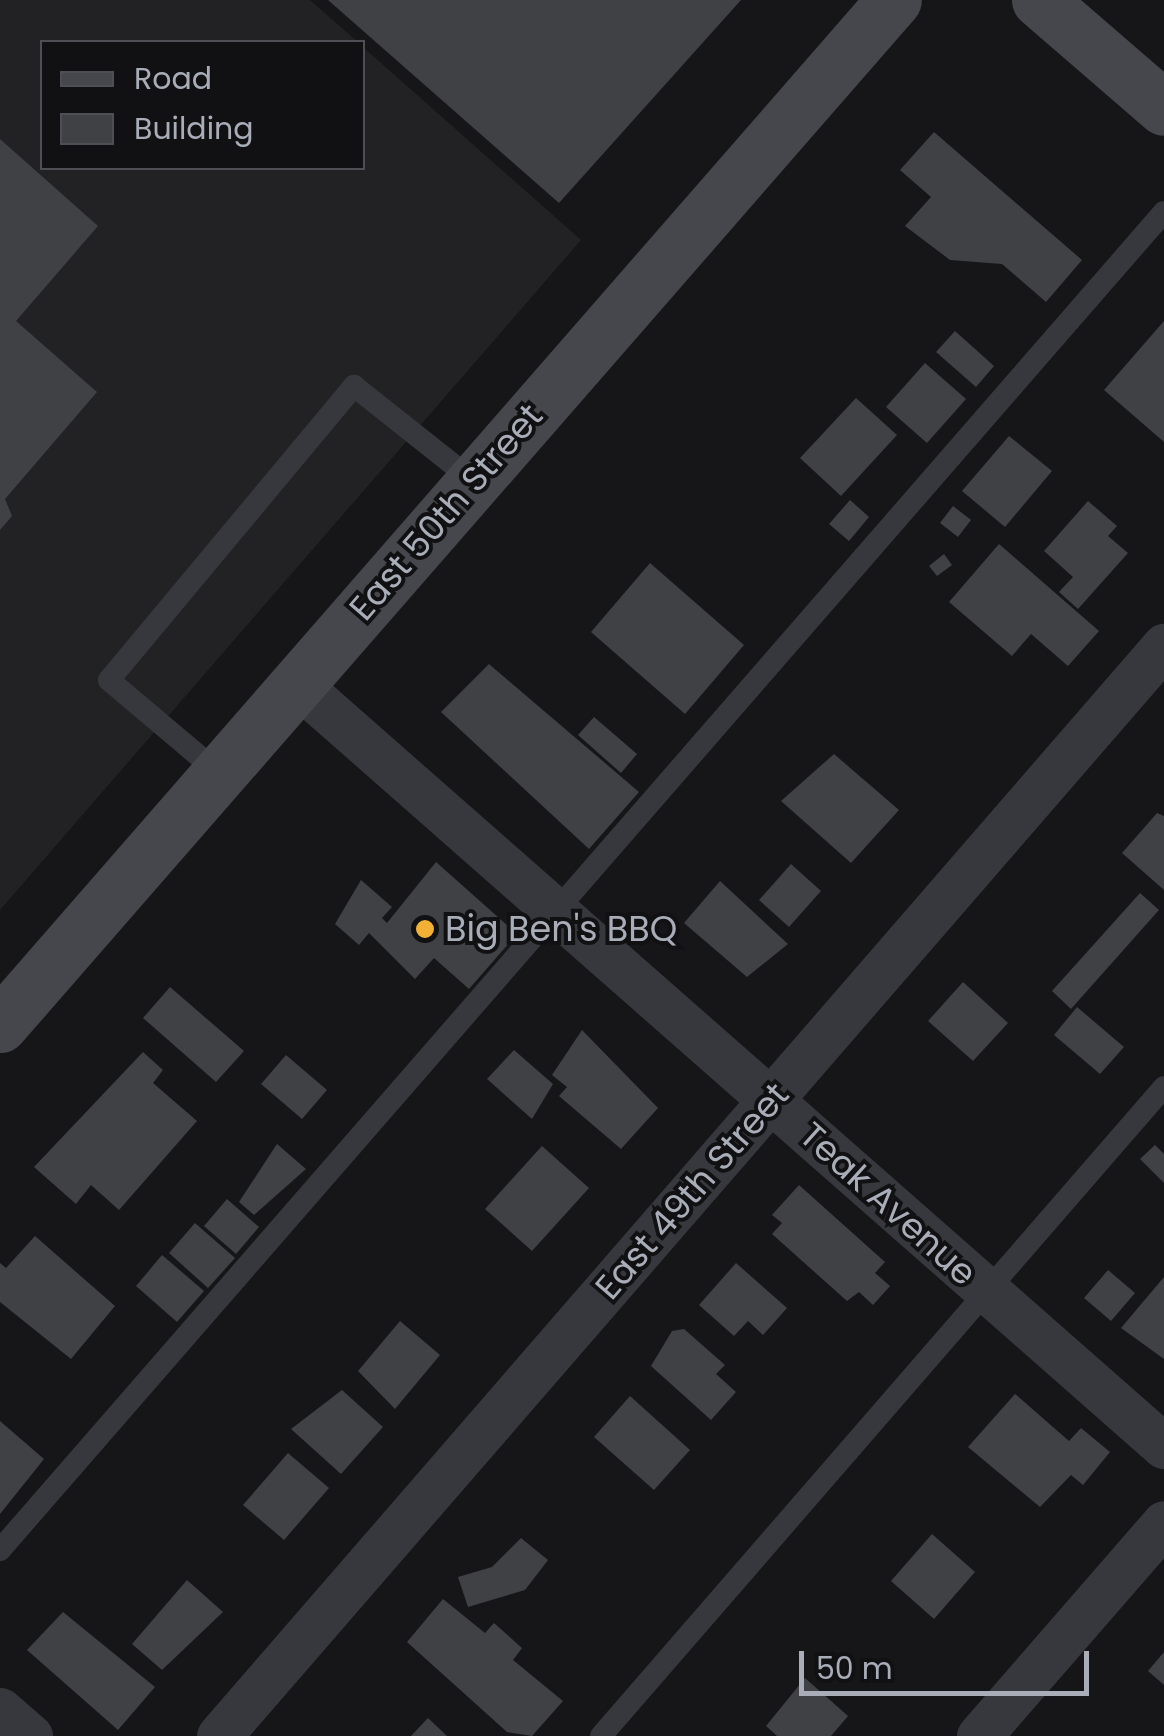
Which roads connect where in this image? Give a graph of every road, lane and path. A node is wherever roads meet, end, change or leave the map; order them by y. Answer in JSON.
{"nodes":[{"id":1,"x":894,"y":0,"type":"edge"},
{"id":2,"x":1039,"y":0,"type":"edge"},
{"id":3,"x":1164,"y":108,"type":"edge"},
{"id":4,"x":1164,"y":212,"type":"edge"},
{"id":5,"x":474,"y":481,"type":"junction"},
{"id":6,"x":1164,"y":646,"type":"edge"},
{"id":7,"x":296,"y":683,"type":"junction"},
{"id":8,"x":218,"y":772,"type":"junction"},
{"id":9,"x":558,"y":913,"type":"junction"},
{"id":10,"x":0,"y":1025,"type":"edge"},
{"id":11,"x":1164,"y":1088,"type":"edge"},
{"id":12,"x":773,"y":1099,"type":"junction"},
{"id":13,"x":987,"y":1294,"type":"junction"},
{"id":14,"x":1164,"y":1446,"type":"edge"},
{"id":15,"x":1164,"y":1523,"type":"edge"},
{"id":16,"x":0,"y":1550,"type":"edge"},
{"id":17,"x":0,"y":1710,"type":"edge"},
{"id":18,"x":30,"y":1736,"type":"edge"},
{"id":19,"x":219,"y":1736,"type":"edge"},
{"id":20,"x":601,"y":1736,"type":"edge"},
{"id":21,"x":979,"y":1736,"type":"edge"}],
"edges":[{"from":1,"to":5,"type":"main road","name":"East 50th Street"},
{"from":2,"to":3,"type":"main road"},
{"from":4,"to":9,"type":"lane"},
{"from":5,"to":7,"type":"main road","name":"East 50th Street"},
{"from":5,"to":8,"type":"lane"},
{"from":6,"to":12,"type":"street","name":"East 49th Street"},
{"from":7,"to":8,"type":"main road","name":"East 50th Street"},
{"from":7,"to":9,"type":"street","name":"Teak Avenue"},
{"from":8,"to":10,"type":"main road","name":"East 50th Street"},
{"from":9,"to":12,"type":"street","name":"Teak Avenue"},
{"from":9,"to":16,"type":"lane"},
{"from":11,"to":13,"type":"lane"},
{"from":12,"to":13,"type":"street","name":"Teak Avenue"},
{"from":12,"to":19,"type":"street","name":"East 49th Street"},
{"from":13,"to":14,"type":"street","name":"Teak Avenue"},
{"from":13,"to":20,"type":"lane"},
{"from":15,"to":21,"type":"street"},
{"from":17,"to":18,"type":"street"}]}
